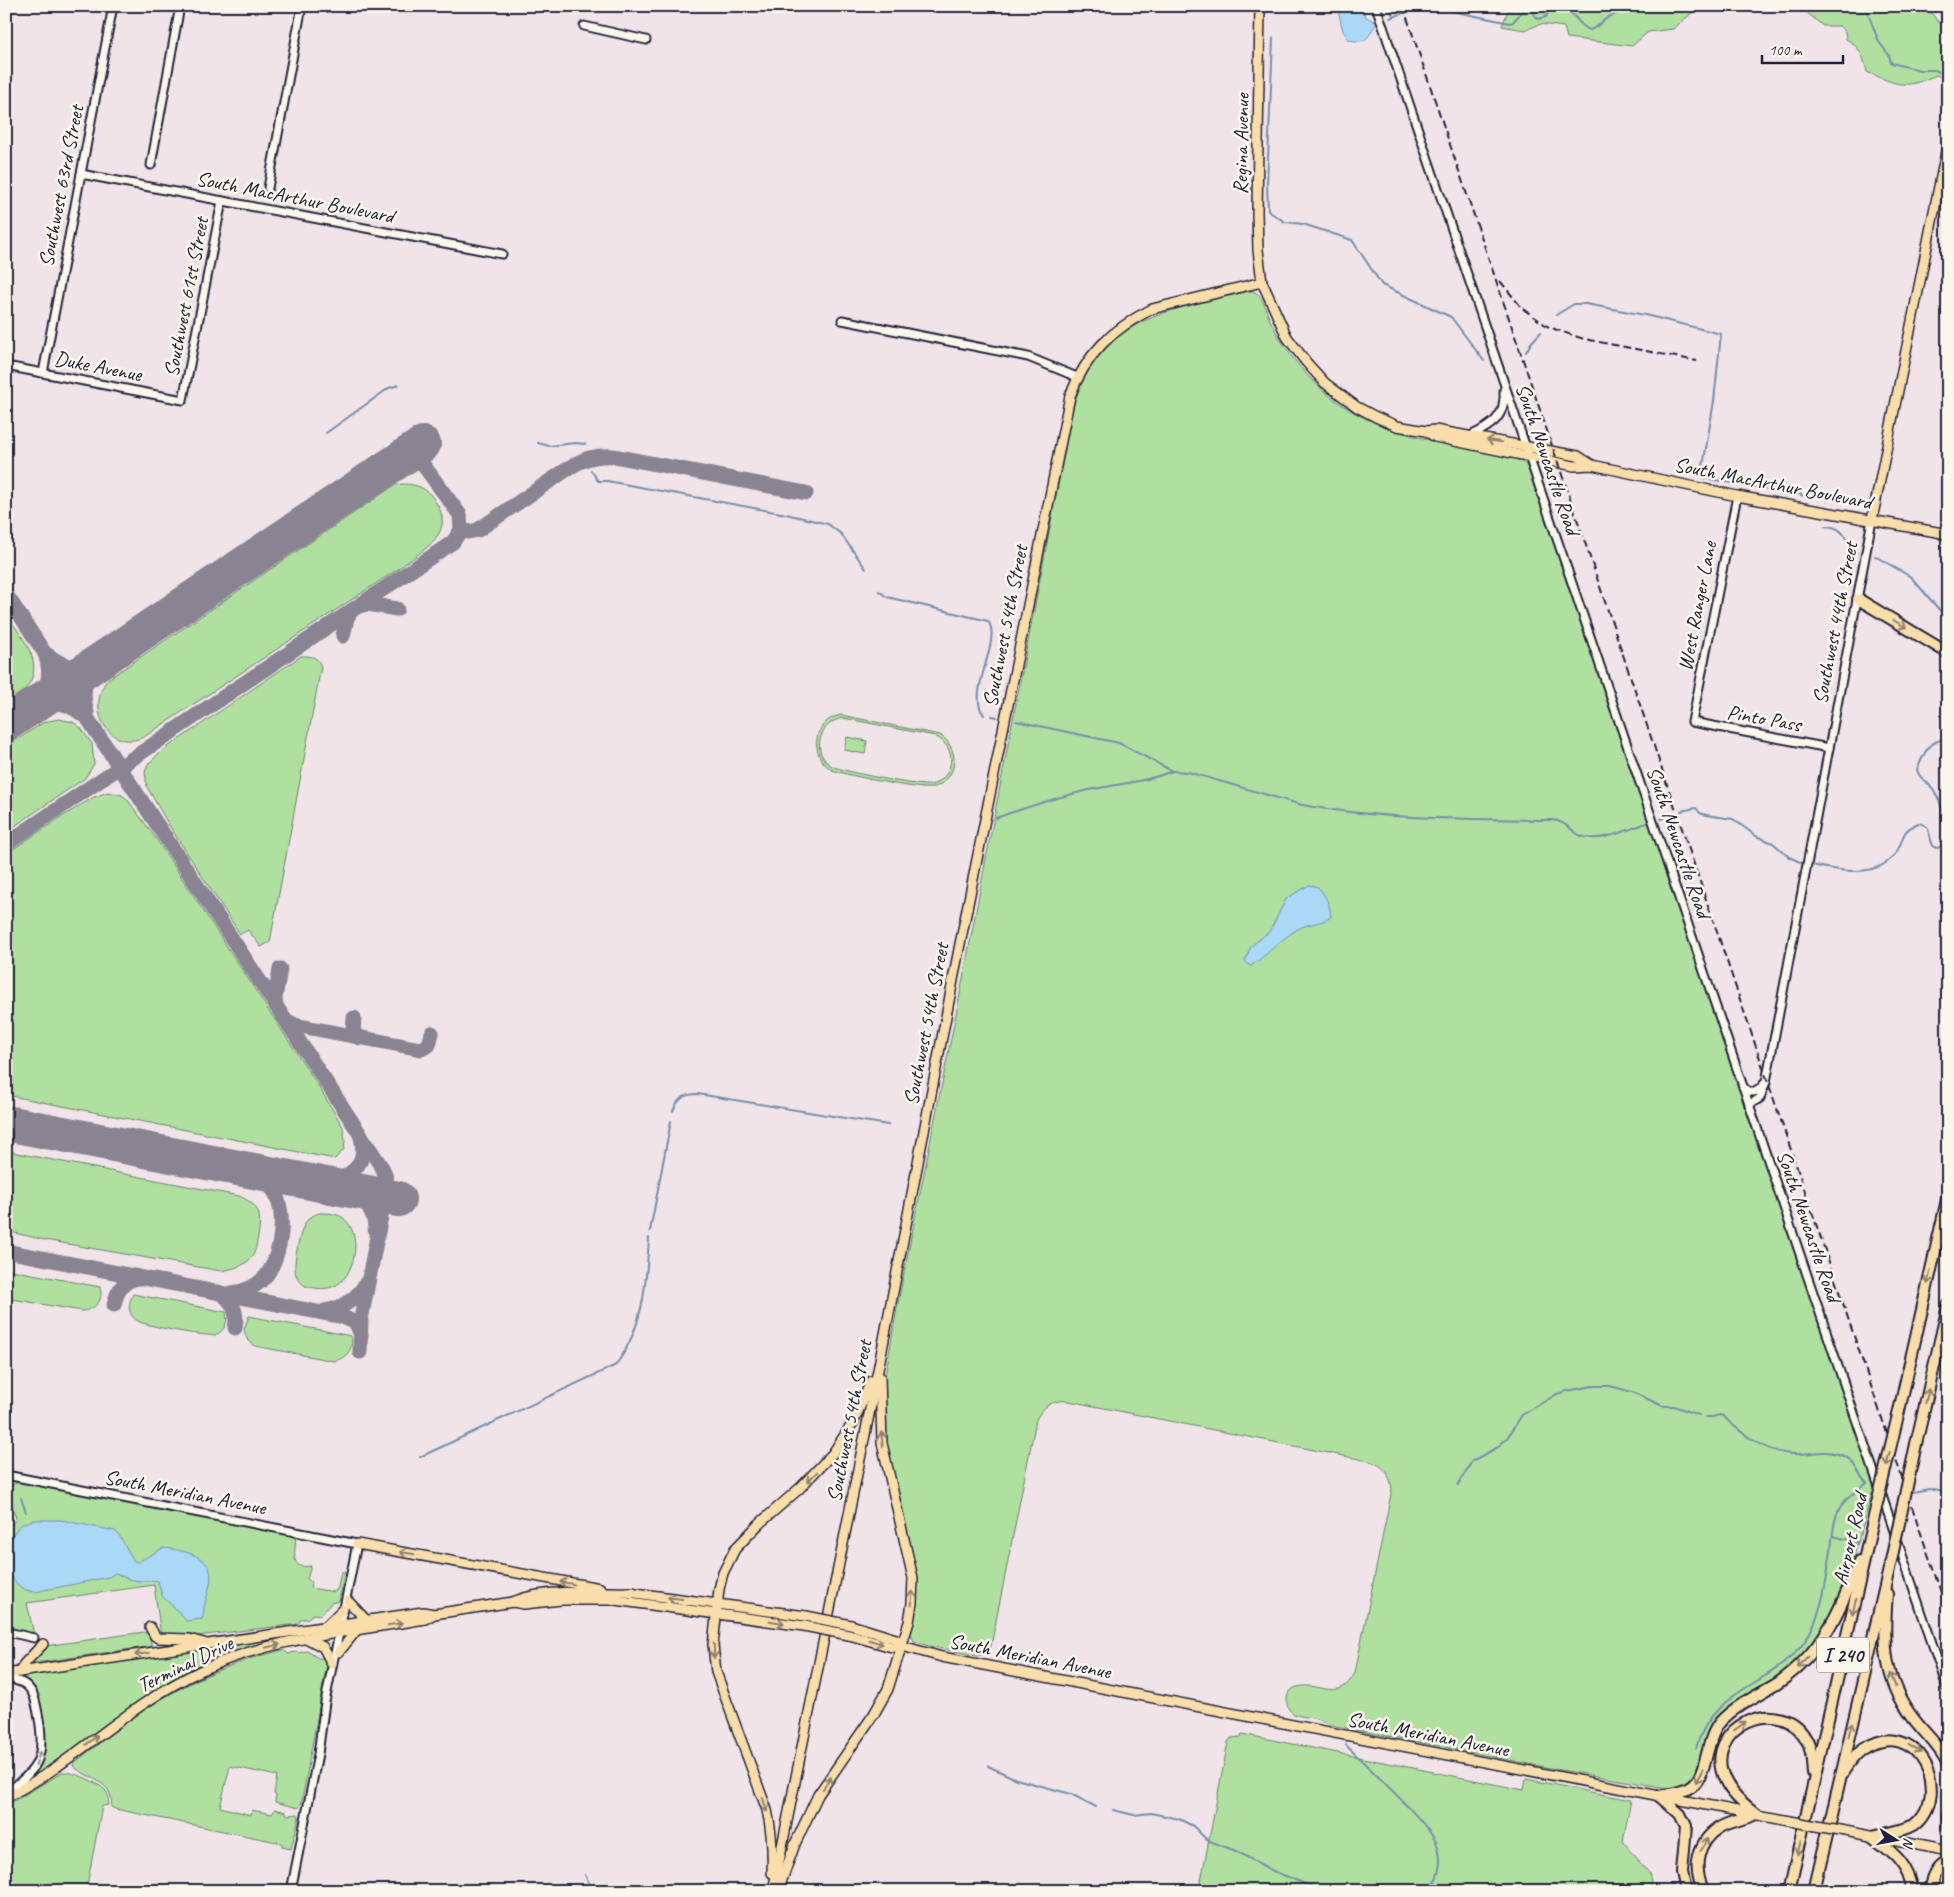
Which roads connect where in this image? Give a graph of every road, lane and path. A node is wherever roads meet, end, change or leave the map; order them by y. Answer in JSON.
{"nodes":[{"id":1,"x":112,"y":6,"type":"edge"},
{"id":2,"x":180,"y":6,"type":"edge"},
{"id":3,"x":302,"y":6,"type":"edge"},
{"id":4,"x":1260,"y":6,"type":"edge"},
{"id":5,"x":1376,"y":6,"type":"edge"},
{"id":6,"x":584,"y":26,"type":"dead end"},
{"id":7,"x":646,"y":40,"type":"dead end"},
{"id":8,"x":1948,"y":142,"type":"edge"},
{"id":9,"x":151,"y":165,"type":"dead end"},
{"id":10,"x":81,"y":174,"type":"junction"},
{"id":11,"x":268,"y":188,"type":"dead end"},
{"id":12,"x":222,"y":201,"type":"junction"},
{"id":13,"x":502,"y":254,"type":"dead end"},
{"id":14,"x":1262,"y":282,"type":"junction"},
{"id":15,"x":842,"y":320,"type":"dead end"},
{"id":16,"x":6,"y":366,"type":"edge"},
{"id":17,"x":43,"y":373,"type":"junction"},
{"id":18,"x":1077,"y":377,"type":"junction"},
{"id":19,"x":1503,"y":380,"type":"junction"},
{"id":20,"x":184,"y":400,"type":"joint"},
{"id":21,"x":1426,"y":432,"type":"junction"},
{"id":22,"x":1470,"y":436,"type":"junction"},
{"id":23,"x":1526,"y":447,"type":"junction"},
{"id":24,"x":1529,"y":457,"type":"junction"},
{"id":25,"x":1592,"y":465,"type":"junction"},
{"id":26,"x":1737,"y":496,"type":"junction"},
{"id":27,"x":1872,"y":520,"type":"junction"},
{"id":28,"x":1946,"y":533,"type":"edge"},
{"id":29,"x":1858,"y":599,"type":"junction"},
{"id":30,"x":1948,"y":653,"type":"edge"},
{"id":31,"x":1692,"y":722,"type":"joint"},
{"id":32,"x":1829,"y":748,"type":"junction"},
{"id":33,"x":1766,"y":1082,"type":"junction"},
{"id":34,"x":1743,"y":1086,"type":"junction"},
{"id":35,"x":1749,"y":1105,"type":"junction"},
{"id":36,"x":1948,"y":1195,"type":"edge"},
{"id":37,"x":1948,"y":1306,"type":"edge"},
{"id":38,"x":880,"y":1360,"type":"junction"},
{"id":39,"x":6,"y":1475,"type":"edge"},
{"id":40,"x":1872,"y":1525,"type":"junction"},
{"id":41,"x":357,"y":1544,"type":"junction"},
{"id":42,"x":1888,"y":1575,"type":"junction"},
{"id":43,"x":633,"y":1592,"type":"junction"},
{"id":44,"x":614,"y":1600,"type":"joint"},
{"id":45,"x":513,"y":1602,"type":"junction"},
{"id":46,"x":716,"y":1603,"type":"junction"},
{"id":47,"x":346,"y":1605,"type":"junction"},
{"id":48,"x":434,"y":1614,"type":"junction"},
{"id":49,"x":716,"y":1614,"type":"junction"},
{"id":50,"x":366,"y":1620,"type":"junction"},
{"id":51,"x":150,"y":1627,"type":"dead end"},
{"id":52,"x":325,"y":1627,"type":"junction"},
{"id":53,"x":341,"y":1629,"type":"junction"},
{"id":54,"x":356,"y":1631,"type":"junction"},
{"id":55,"x":6,"y":1635,"type":"edge"},
{"id":56,"x":34,"y":1638,"type":"dead end"},
{"id":57,"x":308,"y":1639,"type":"junction"},
{"id":58,"x":43,"y":1644,"type":"dead end"},
{"id":59,"x":206,"y":1644,"type":"junction"},
{"id":60,"x":902,"y":1646,"type":"junction"},
{"id":61,"x":339,"y":1652,"type":"junction"},
{"id":62,"x":332,"y":1664,"type":"junction"},
{"id":63,"x":20,"y":1672,"type":"junction"},
{"id":64,"x":6,"y":1675,"type":"edge"},
{"id":65,"x":1948,"y":1690,"type":"edge"},
{"id":66,"x":324,"y":1713,"type":"junction"},
{"id":67,"x":1948,"y":1764,"type":"edge"},
{"id":68,"x":1840,"y":1777,"type":"junction"},
{"id":69,"x":1814,"y":1784,"type":"junction"},
{"id":70,"x":6,"y":1793,"type":"edge"},
{"id":71,"x":1659,"y":1796,"type":"junction"},
{"id":72,"x":6,"y":1798,"type":"edge"},
{"id":73,"x":1756,"y":1814,"type":"junction"},
{"id":74,"x":1948,"y":1814,"type":"edge"},
{"id":75,"x":1948,"y":1828,"type":"edge"},
{"id":76,"x":1873,"y":1837,"type":"junction"},
{"id":77,"x":1948,"y":1851,"type":"edge"},
{"id":78,"x":1948,"y":1861,"type":"edge"},
{"id":79,"x":1819,"y":1872,"type":"junction"},
{"id":80,"x":1792,"y":1878,"type":"junction"},
{"id":81,"x":291,"y":1891,"type":"edge"},
{"id":82,"x":772,"y":1891,"type":"edge"},
{"id":83,"x":778,"y":1891,"type":"edge"},
{"id":84,"x":1686,"y":1891,"type":"edge"},
{"id":85,"x":1704,"y":1891,"type":"edge"},
{"id":86,"x":1782,"y":1891,"type":"edge"},
{"id":87,"x":1789,"y":1891,"type":"edge"},
{"id":88,"x":1814,"y":1891,"type":"edge"},
{"id":89,"x":1821,"y":1891,"type":"edge"},
{"id":90,"x":1912,"y":1891,"type":"edge"},
{"id":91,"x":1929,"y":1891,"type":"edge"}],
"edges":[{"from":1,"to":10,"type":"street","name":"Southwest 63rd Street"},
{"from":2,"to":9,"type":"street"},
{"from":3,"to":11,"type":"street"},
{"from":4,"to":14,"type":"main road","name":"Regina Avenue"},
{"from":5,"to":19,"type":"street","name":"South Newcastle Road"},
{"from":6,"to":7,"type":"street"},
{"from":8,"to":27,"type":"main road","name":"Southwest 44th Street"},
{"from":10,"to":12,"type":"street","name":"South MacArthur Boulevard"},
{"from":10,"to":17,"type":"street","name":"Southwest 63rd Street"},
{"from":12,"to":13,"type":"street","name":"South MacArthur Boulevard"},
{"from":12,"to":20,"type":"street","name":"Southwest 61st Street"},
{"from":14,"to":18,"type":"main road","name":"Southwest 54th Street"},
{"from":14,"to":21,"type":"main road","name":"South MacArthur Boulevard"},
{"from":15,"to":18,"type":"street"},
{"from":16,"to":17,"type":"street","name":"Duke Avenue"},
{"from":17,"to":20,"type":"street","name":"Duke Avenue"},
{"from":18,"to":38,"type":"main road","name":"Southwest 54th Street"},
{"from":19,"to":22,"type":"street"},
{"from":19,"to":23,"type":"street","name":"South Newcastle Road"},
{"from":21,"to":22,"type":"main road","name":"South MacArthur Boulevard"},
{"from":21,"to":24,"type":"main road","name":"South MacArthur Boulevard"},
{"from":23,"to":22,"type":"main road","name":"South MacArthur Boulevard","one_way":true},
{"from":23,"to":24,"type":"street","name":"South Newcastle Road"},
{"from":23,"to":25,"type":"main road","name":"South MacArthur Boulevard"},
{"from":24,"to":25,"type":"main road","name":"South MacArthur Boulevard"},
{"from":24,"to":34,"type":"street","name":"South Newcastle Road"},
{"from":25,"to":26,"type":"main road","name":"South MacArthur Boulevard"},
{"from":26,"to":27,"type":"main road","name":"South MacArthur Boulevard"},
{"from":26,"to":31,"type":"street","name":"West Ranger Lane"},
{"from":27,"to":28,"type":"main road","name":"South MacArthur Boulevard"},
{"from":27,"to":29,"type":"street","name":"Southwest 44th Street"},
{"from":29,"to":30,"type":"highway","one_way":true},
{"from":29,"to":32,"type":"street","name":"Southwest 44th Street"},
{"from":31,"to":32,"type":"street","name":"Pinto Pass"},
{"from":32,"to":33,"type":"street","name":"Southwest 44th Street"},
{"from":33,"to":34,"type":"street"},
{"from":33,"to":35,"type":"street","name":"Southwest 44th Street"},
{"from":34,"to":35,"type":"street","name":"South Newcastle Road"},
{"from":35,"to":65,"type":"street","name":"South Newcastle Road"},
{"from":36,"to":40,"type":"highway","name":"Airport Road","number":"I 240","one_way":true,"bridge":true},
{"from":42,"to":37,"type":"highway","name":"Airport Road","number":"I 240","one_way":true,"bridge":true},
{"from":38,"to":46,"type":"main road","one_way":true},
{"from":60,"to":38,"type":"main road","one_way":true},
{"from":38,"to":82,"type":"main road","name":"Southwest 54th Street"},
{"from":39,"to":41,"type":"street","name":"South Meridian Avenue"},
{"from":40,"to":69,"type":"highway","name":"Airport Road","number":"I 240","one_way":true},
{"from":40,"to":71,"type":"highway","one_way":true},
{"from":43,"to":41,"type":"main road","one_way":true},
{"from":41,"to":47,"type":"street"},
{"from":67,"to":42,"type":"highway","one_way":true},
{"from":68,"to":42,"type":"highway","name":"Airport Road","number":"I 240","one_way":true},
{"from":43,"to":45,"type":"main road","name":"Terminal Drive"},
{"from":46,"to":43,"type":"main road","name":"South Meridian Avenue","one_way":true},
{"from":44,"to":45,"type":"main road","name":"Terminal Drive"},
{"from":44,"to":49,"type":"main road","name":"South Meridian Avenue"},
{"from":45,"to":48,"type":"main road","name":"Terminal Drive"},
{"from":46,"to":49,"type":"main road"},
{"from":46,"to":60,"type":"main road","name":"South Meridian Avenue","bridge":true},
{"from":47,"to":50,"type":"main road"},
{"from":47,"to":52,"type":"main road"},
{"from":47,"to":53,"type":"street"},
{"from":48,"to":50,"type":"main road","name":"Terminal Drive"},
{"from":54,"to":48,"type":"main road","name":"Terminal Drive","one_way":true},
{"from":49,"to":60,"type":"main road","name":"South Meridian Avenue","one_way":true,"bridge":true},
{"from":49,"to":82,"type":"main road","one_way":true},
{"from":50,"to":53,"type":"main road","name":"Terminal Drive"},
{"from":51,"to":59,"type":"main road"},
{"from":52,"to":53,"type":"main road","name":"Terminal Drive"},
{"from":52,"to":59,"type":"main road","name":"Terminal Drive"},
{"from":53,"to":54,"type":"main road","name":"Terminal Drive"},
{"from":53,"to":57,"type":"main road","name":"Terminal Drive"},
{"from":53,"to":61,"type":"street"},
{"from":53,"to":62,"type":"street"},
{"from":54,"to":61,"type":"main road"},
{"from":55,"to":56,"type":"street"},
{"from":57,"to":62,"type":"main road"},
{"from":72,"to":57,"type":"main road","name":"Terminal Drive","one_way":true},
{"from":58,"to":63,"type":"main road"},
{"from":59,"to":63,"type":"main road","name":"Terminal Drive","one_way":true},
{"from":60,"to":71,"type":"main road","name":"South Meridian Avenue"},
{"from":83,"to":60,"type":"main road","one_way":true},
{"from":61,"to":66,"type":"street"},
{"from":62,"to":66,"type":"street"},
{"from":63,"to":64,"type":"main road","name":"Terminal Drive"},
{"from":70,"to":64,"type":"street","one_way":true},
{"from":66,"to":81,"type":"street"},
{"from":68,"to":76,"type":"highway","one_way":true},
{"from":68,"to":79,"type":"highway","name":"Airport Road","number":"I 240"},
{"from":73,"to":69,"type":"highway","one_way":true},
{"from":69,"to":80,"type":"highway","name":"Airport Road","number":"I 240","one_way":true},
{"from":71,"to":73,"type":"main road","name":"South Meridian Avenue"},
{"from":71,"to":84,"type":"highway"},
{"from":73,"to":76,"type":"main road","name":"South Meridian Avenue","bridge":true},
{"from":85,"to":73,"type":"highway","one_way":true},
{"from":74,"to":75,"type":"highway"},
{"from":76,"to":77,"type":"main road","name":"South Meridian Avenue"},
{"from":76,"to":90,"type":"highway"},
{"from":78,"to":91,"type":"highway"},
{"from":79,"to":88,"type":"highway","name":"Airport Road","number":"I 240"},
{"from":79,"to":89,"type":"highway"},
{"from":80,"to":86,"type":"highway"},
{"from":80,"to":87,"type":"highway","name":"Airport Road","number":"I 240"}]}
